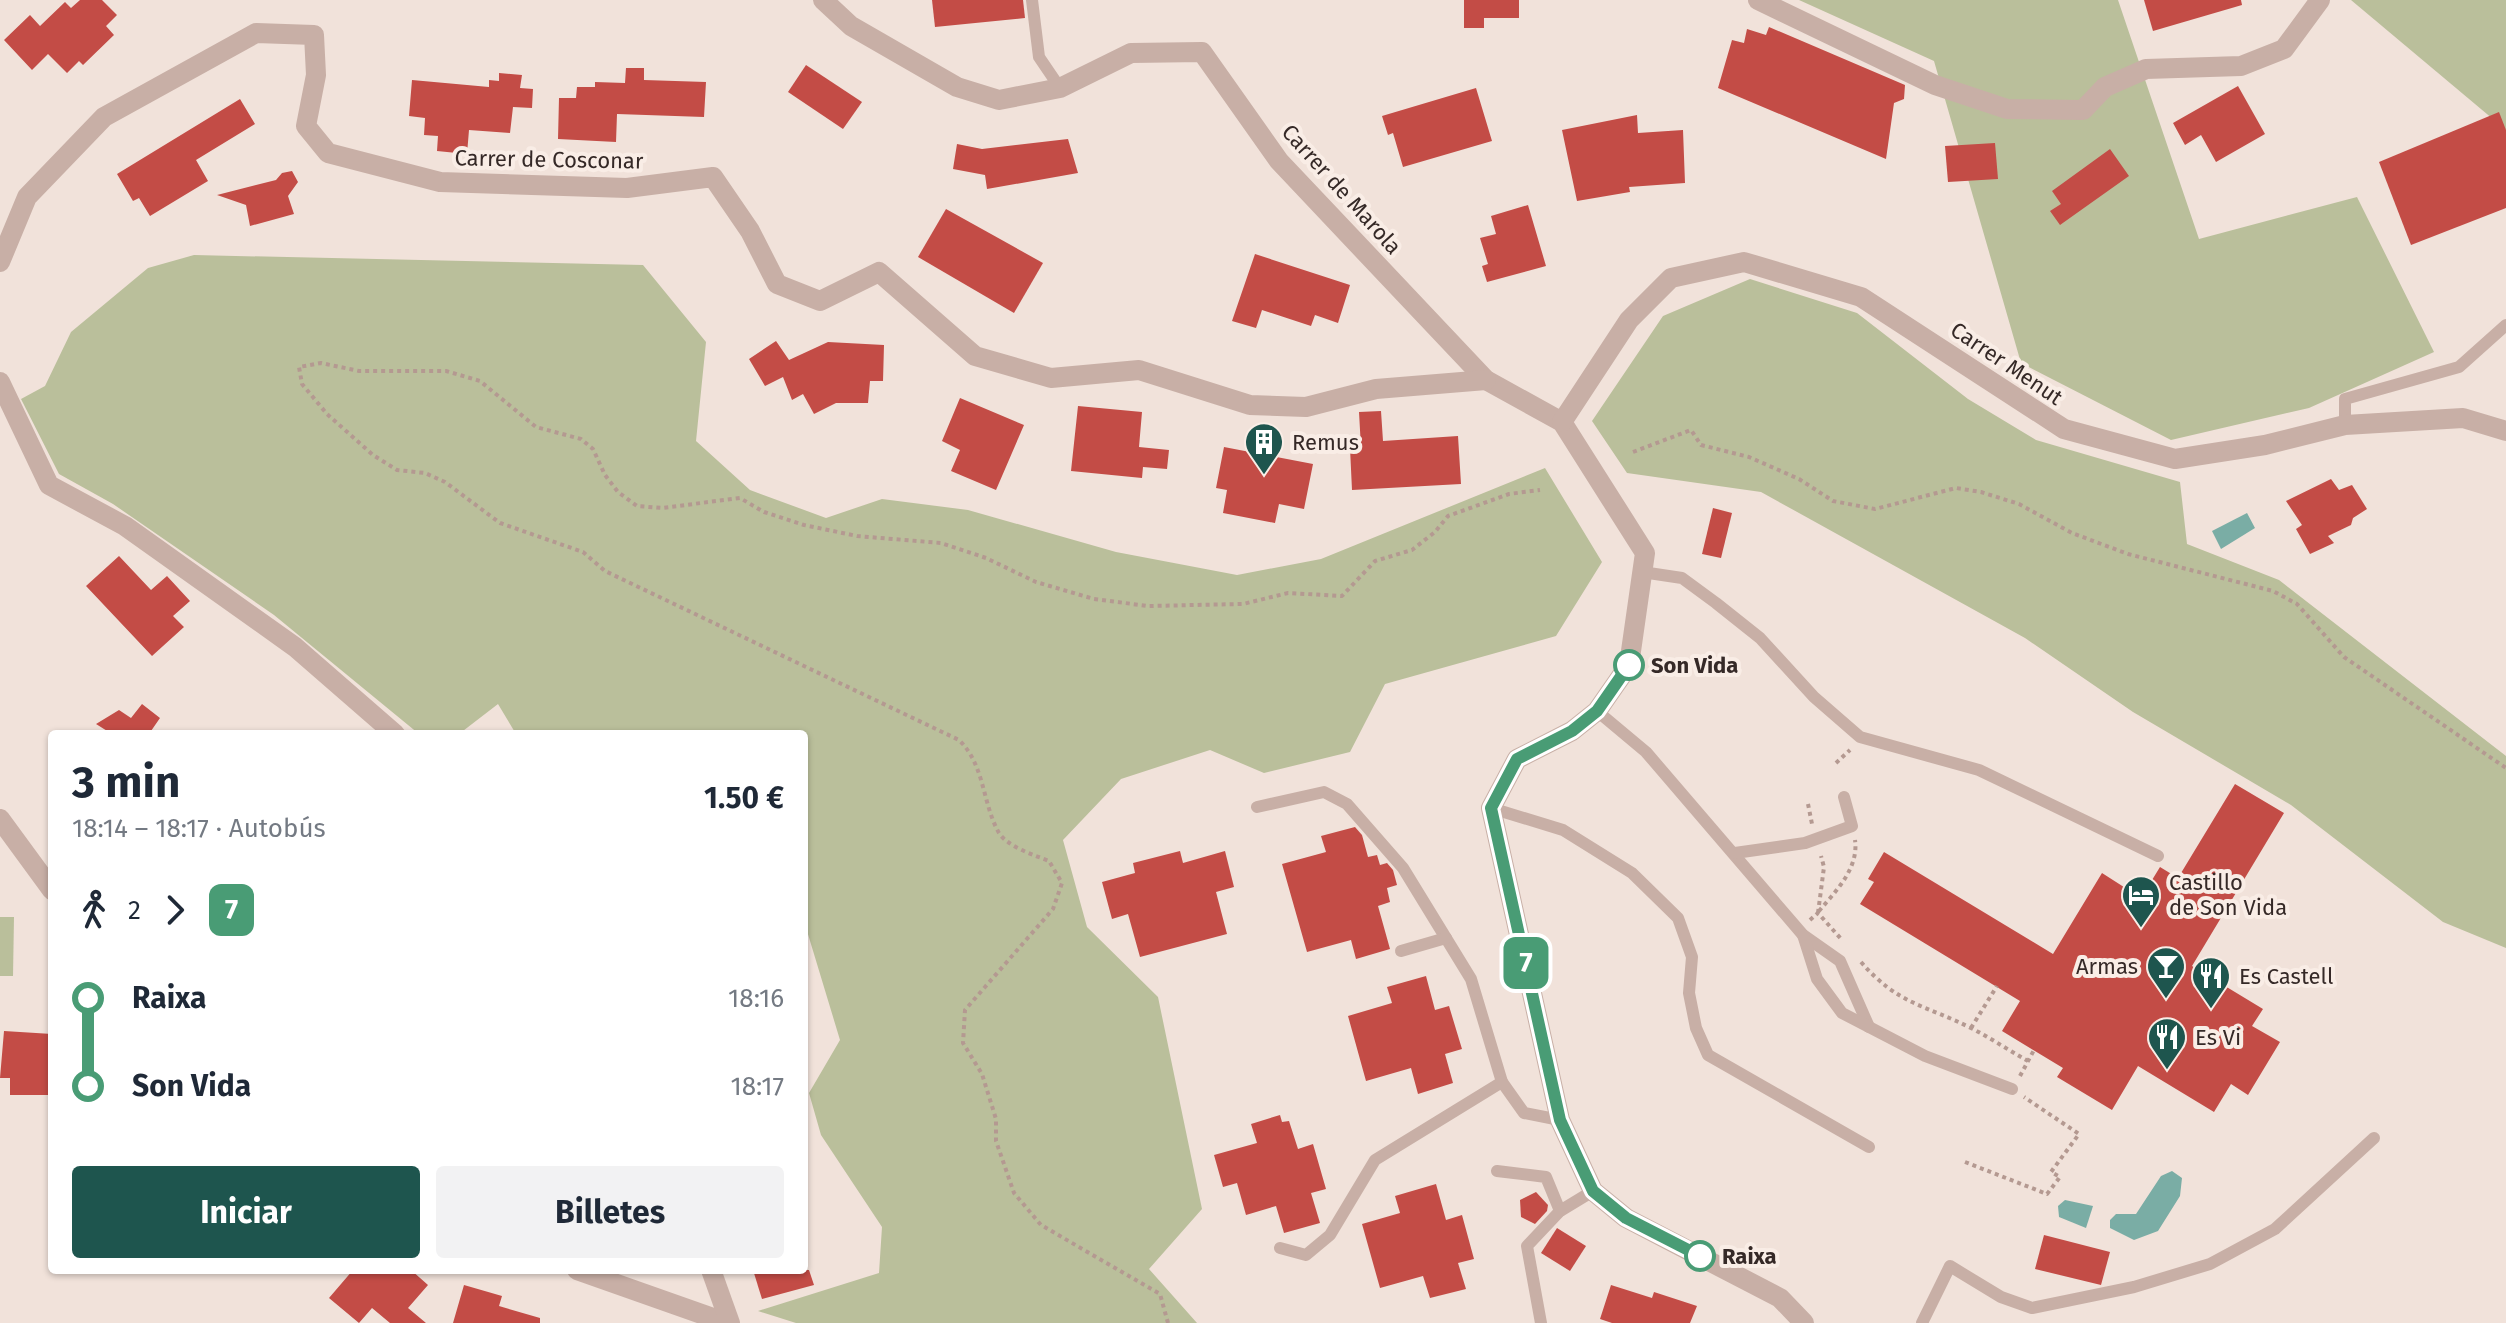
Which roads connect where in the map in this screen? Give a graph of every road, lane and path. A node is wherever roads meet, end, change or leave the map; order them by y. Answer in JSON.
{"nodes":[{"id":1,"x":823,"y":0,"type":"edge"},
{"id":2,"x":1032,"y":0,"type":"edge"},
{"id":3,"x":1758,"y":0,"type":"edge"},
{"id":4,"x":2320,"y":0,"type":"edge"},
{"id":5,"x":1060,"y":88,"type":"junction"},
{"id":6,"x":0,"y":262,"type":"edge"},
{"id":7,"x":2506,"y":325,"type":"edge"},
{"id":8,"x":1486,"y":380,"type":"junction"},
{"id":9,"x":0,"y":382,"type":"edge"},
{"id":10,"x":1562,"y":422,"type":"junction"},
{"id":11,"x":2345,"y":425,"type":"junction"},
{"id":12,"x":2506,"y":431,"type":"edge"},
{"id":13,"x":1633,"y":452,"type":"dead end"},
{"id":14,"x":1540,"y":490,"type":"dead end"},
{"id":15,"x":1642,"y":572,"type":"junction"},
{"id":16,"x":1597,"y":711,"type":"junction"},
{"id":17,"x":390,"y":730,"type":"edge"},
{"id":18,"x":1854,"y":746,"type":"dead end"},
{"id":19,"x":1836,"y":763,"type":"dead end"},
{"id":20,"x":2506,"y":768,"type":"edge"},
{"id":21,"x":1844,"y":797,"type":"dead end"},
{"id":22,"x":1808,"y":804,"type":"dead end"},
{"id":23,"x":1257,"y":807,"type":"dead end"},
{"id":24,"x":1491,"y":808,"type":"junction"},
{"id":25,"x":0,"y":819,"type":"edge"},
{"id":26,"x":1812,"y":821,"type":"dead end"},
{"id":27,"x":1856,"y":842,"type":"dead end"},
{"id":28,"x":1735,"y":853,"type":"junction"},
{"id":29,"x":1820,"y":854,"type":"dead end"},
{"id":30,"x":2158,"y":856,"type":"dead end"},
{"id":31,"x":48,"y":885,"type":"edge"},
{"id":32,"x":1803,"y":935,"type":"junction"},
{"id":33,"x":1446,"y":938,"type":"junction"},
{"id":34,"x":1401,"y":951,"type":"dead end"},
{"id":35,"x":1881,"y":985,"type":"dead end"},
{"id":36,"x":1997,"y":986,"type":"dead end"},
{"id":37,"x":1869,"y":1027,"type":"junction"},
{"id":38,"x":1971,"y":1028,"type":"junction"},
{"id":39,"x":2034,"y":1050,"type":"dead end"},
{"id":40,"x":2028,"y":1061,"type":"junction"},
{"id":41,"x":1502,"y":1082,"type":"junction"},
{"id":42,"x":2012,"y":1089,"type":"junction"},
{"id":43,"x":1560,"y":1120,"type":"junction"},
{"id":44,"x":2374,"y":1138,"type":"dead end"},
{"id":45,"x":1869,"y":1147,"type":"dead end"},
{"id":46,"x":1965,"y":1162,"type":"dead end"},
{"id":47,"x":1497,"y":1171,"type":"dead end"},
{"id":48,"x":1593,"y":1191,"type":"junction"},
{"id":49,"x":1560,"y":1211,"type":"junction"},
{"id":50,"x":1280,"y":1248,"type":"dead end"},
{"id":51,"x":588,"y":1274,"type":"edge"},
{"id":52,"x":712,"y":1274,"type":"edge"},
{"id":53,"x":729,"y":1323,"type":"edge"},
{"id":54,"x":1168,"y":1323,"type":"edge"},
{"id":55,"x":1541,"y":1323,"type":"edge"},
{"id":56,"x":1804,"y":1323,"type":"edge"},
{"id":57,"x":1922,"y":1323,"type":"edge"}],
"edges":[{"from":1,"to":5,"type":"street","name":"Carrer de Marola"},
{"from":2,"to":5,"type":"lane"},
{"from":3,"to":4,"type":"street"},
{"from":5,"to":8,"type":"street","name":"Carrer de Marola"},
{"from":6,"to":8,"type":"street","name":"Carrer de Cosconar"},
{"from":7,"to":11,"type":"lane"},
{"from":8,"to":10,"type":"street","name":"Carrer de Marola"},
{"from":9,"to":17,"type":"street"},
{"from":10,"to":11,"type":"street","name":"Carrer Menut"},
{"from":10,"to":15,"type":"street"},
{"from":11,"to":12,"type":"street","name":"Carrer Menut"},
{"from":13,"to":20,"type":"path"},
{"from":14,"to":54,"type":"path"},
{"from":15,"to":16,"type":"street"},
{"from":15,"to":30,"type":"lane"},
{"from":16,"to":24,"type":"street"},
{"from":16,"to":28,"type":"lane"},
{"from":18,"to":19,"type":"path"},
{"from":21,"to":28,"type":"lane"},
{"from":22,"to":26,"type":"path"},
{"from":23,"to":33,"type":"lane"},
{"from":24,"to":43,"type":"street"},
{"from":24,"to":45,"type":"lane"},
{"from":25,"to":31,"type":"street"},
{"from":27,"to":29,"type":"path"},
{"from":28,"to":32,"type":"lane"},
{"from":32,"to":37,"type":"lane"},
{"from":32,"to":37,"type":"lane"},
{"from":33,"to":34,"type":"lane"},
{"from":33,"to":41,"type":"lane"},
{"from":35,"to":38,"type":"path"},
{"from":36,"to":38,"type":"path"},
{"from":37,"to":42,"type":"lane"},
{"from":38,"to":40,"type":"path"},
{"from":39,"to":40,"type":"path"},
{"from":40,"to":42,"type":"path"},
{"from":41,"to":43,"type":"lane"},
{"from":41,"to":50,"type":"lane"},
{"from":42,"to":46,"type":"path"},
{"from":43,"to":48,"type":"street"},
{"from":44,"to":57,"type":"lane"},
{"from":47,"to":49,"type":"lane"},
{"from":48,"to":49,"type":"lane"},
{"from":48,"to":56,"type":"street"},
{"from":49,"to":55,"type":"lane"},
{"from":51,"to":53,"type":"street"},
{"from":52,"to":53,"type":"street"}]}
